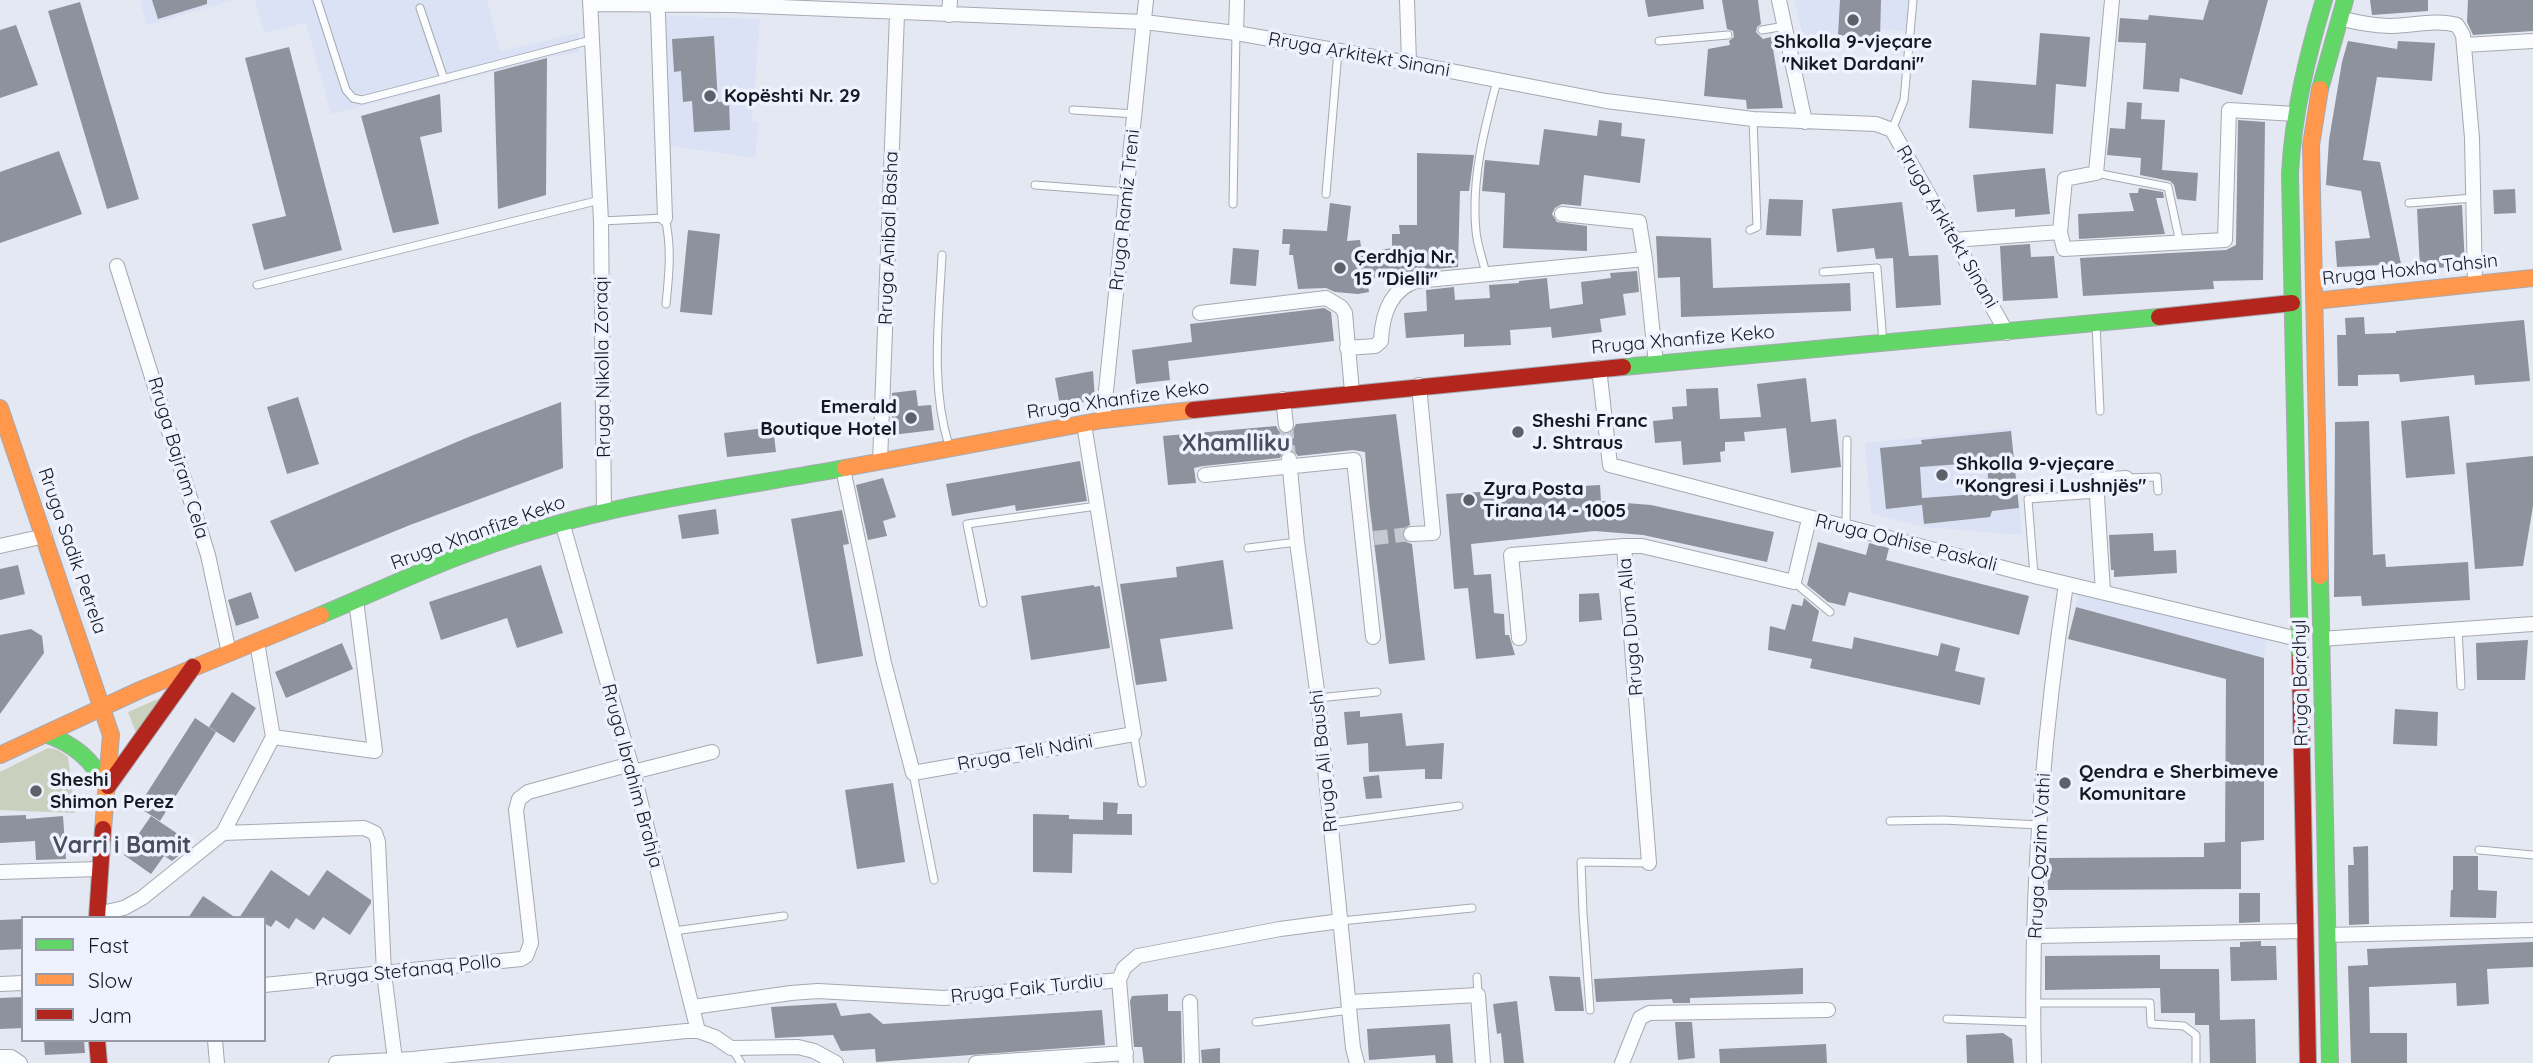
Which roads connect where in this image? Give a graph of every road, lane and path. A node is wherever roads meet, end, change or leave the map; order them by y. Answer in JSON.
{"nodes":[{"id":1,"x":317,"y":0,"type":"edge"},
{"id":2,"x":950,"y":0,"type":"edge"},
{"id":3,"x":1146,"y":0,"type":"edge"},
{"id":4,"x":1237,"y":0,"type":"edge"},
{"id":5,"x":1407,"y":0,"type":"edge"},
{"id":6,"x":1779,"y":0,"type":"edge"},
{"id":7,"x":1913,"y":0,"type":"edge"},
{"id":8,"x":2112,"y":0,"type":"edge"},
{"id":9,"x":2324,"y":0,"type":"edge"},
{"id":10,"x":2345,"y":0,"type":"edge"},
{"id":11,"x":590,"y":2,"type":"edge"},
{"id":12,"x":655,"y":2,"type":"edge"},
{"id":13,"x":751,"y":3,"type":"edge"},
{"id":14,"x":420,"y":8,"type":"dead end"},
{"id":15,"x":891,"y":9,"type":"edge"},
{"id":16,"x":949,"y":16,"type":"junction"},
{"id":17,"x":2339,"y":18,"type":"junction"},
{"id":18,"x":1144,"y":22,"type":"junction"},
{"id":19,"x":1786,"y":26,"type":"junction"},
{"id":20,"x":1762,"y":30,"type":"dead end"},
{"id":21,"x":1236,"y":33,"type":"junction"},
{"id":22,"x":1728,"y":35,"type":"dead end"},
{"id":23,"x":591,"y":40,"type":"junction"},
{"id":24,"x":1659,"y":41,"type":"dead end"},
{"id":25,"x":2533,"y":41,"type":"edge"},
{"id":26,"x":2464,"y":45,"type":"junction"},
{"id":27,"x":1338,"y":51,"type":"junction"},
{"id":28,"x":1409,"y":62,"type":"junction"},
{"id":29,"x":444,"y":79,"type":"junction"},
{"id":30,"x":1497,"y":81,"type":"junction"},
{"id":31,"x":1073,"y":110,"type":"dead end"},
{"id":32,"x":1135,"y":114,"type":"junction"},
{"id":33,"x":2295,"y":114,"type":"junction"},
{"id":34,"x":1752,"y":119,"type":"junction"},
{"id":35,"x":1805,"y":122,"type":"junction"},
{"id":36,"x":1892,"y":130,"type":"junction"},
{"id":37,"x":2096,"y":173,"type":"junction"},
{"id":38,"x":1035,"y":184,"type":"dead end"},
{"id":39,"x":1127,"y":192,"type":"junction"},
{"id":40,"x":1326,"y":194,"type":"dead end"},
{"id":41,"x":2473,"y":198,"type":"junction"},
{"id":42,"x":600,"y":200,"type":"junction"},
{"id":43,"x":2409,"y":203,"type":"dead end"},
{"id":44,"x":1233,"y":204,"type":"dead end"},
{"id":45,"x":1562,"y":214,"type":"dead end"},
{"id":46,"x":665,"y":218,"type":"junction"},
{"id":47,"x":601,"y":221,"type":"junction"},
{"id":48,"x":1751,"y":230,"type":"dead end"},
{"id":49,"x":2060,"y":232,"type":"junction"},
{"id":50,"x":1954,"y":240,"type":"junction"},
{"id":51,"x":2180,"y":243,"type":"junction"},
{"id":52,"x":942,"y":255,"type":"dead end"},
{"id":53,"x":1645,"y":259,"type":"junction"},
{"id":54,"x":117,"y":266,"type":"dead end"},
{"id":55,"x":1823,"y":272,"type":"dead end"},
{"id":56,"x":1486,"y":274,"type":"junction"},
{"id":57,"x":2533,"y":278,"type":"edge"},
{"id":58,"x":2475,"y":284,"type":"junction"},
{"id":59,"x":257,"y":285,"type":"dead end"},
{"id":60,"x":2314,"y":301,"type":"junction"},
{"id":61,"x":2292,"y":303,"type":"junction"},
{"id":62,"x":666,"y":304,"type":"dead end"},
{"id":63,"x":1200,"y":313,"type":"dead end"},
{"id":64,"x":2095,"y":323,"type":"junction"},
{"id":65,"x":2007,"y":333,"type":"junction"},
{"id":66,"x":1883,"y":344,"type":"junction"},
{"id":67,"x":1347,"y":348,"type":"junction"},
{"id":68,"x":1656,"y":364,"type":"junction"},
{"id":69,"x":1599,"y":368,"type":"junction"},
{"id":70,"x":1419,"y":385,"type":"junction"},
{"id":71,"x":1352,"y":392,"type":"junction"},
{"id":72,"x":1283,"y":399,"type":"junction"},
{"id":73,"x":0,"y":408,"type":"edge"},
{"id":74,"x":2100,"y":411,"type":"dead end"},
{"id":75,"x":1103,"y":420,"type":"junction"},
{"id":76,"x":1084,"y":424,"type":"junction"},
{"id":77,"x":1286,"y":425,"type":"tunnel mouth"},
{"id":78,"x":1847,"y":440,"type":"dead end"},
{"id":79,"x":950,"y":450,"type":"junction"},
{"id":80,"x":880,"y":462,"type":"junction"},
{"id":81,"x":1290,"y":463,"type":"junction"},
{"id":82,"x":843,"y":469,"type":"junction"},
{"id":83,"x":1205,"y":475,"type":"dead end"},
{"id":84,"x":2126,"y":478,"type":"joint"},
{"id":85,"x":2158,"y":491,"type":"dead end"},
{"id":86,"x":2097,"y":494,"type":"junction"},
{"id":87,"x":1098,"y":506,"type":"junction"},
{"id":88,"x":604,"y":512,"type":"junction"},
{"id":89,"x":1809,"y":519,"type":"junction"},
{"id":90,"x":562,"y":522,"type":"junction"},
{"id":91,"x":1846,"y":528,"type":"junction"},
{"id":92,"x":1411,"y":534,"type":"tunnel mouth"},
{"id":93,"x":45,"y":536,"type":"junction"},
{"id":94,"x":1297,"y":542,"type":"junction"},
{"id":95,"x":0,"y":546,"type":"edge"},
{"id":96,"x":1624,"y":546,"type":"junction"},
{"id":97,"x":1248,"y":548,"type":"dead end"},
{"id":98,"x":2034,"y":576,"type":"junction"},
{"id":99,"x":1794,"y":582,"type":"junction"},
{"id":100,"x":2066,"y":584,"type":"junction"},
{"id":101,"x":2103,"y":592,"type":"junction"},
{"id":102,"x":356,"y":600,"type":"junction"},
{"id":103,"x":983,"y":603,"type":"dead end"},
{"id":104,"x":1830,"y":612,"type":"dead end"},
{"id":105,"x":2533,"y":624,"type":"edge"},
{"id":106,"x":2458,"y":629,"type":"junction"},
{"id":107,"x":1373,"y":637,"type":"dead end"},
{"id":108,"x":1520,"y":638,"type":"dead end"},
{"id":109,"x":2298,"y":639,"type":"junction"},
{"id":110,"x":2321,"y":639,"type":"junction"},
{"id":111,"x":257,"y":642,"type":"junction"},
{"id":112,"x":229,"y":653,"type":"junction"},
{"id":113,"x":193,"y":667,"type":"junction"},
{"id":114,"x":2461,"y":686,"type":"dead end"},
{"id":115,"x":1377,"y":692,"type":"dead end"},
{"id":116,"x":1318,"y":698,"type":"junction"},
{"id":117,"x":103,"y":708,"type":"junction"},
{"id":118,"x":45,"y":734,"type":"junction"},
{"id":119,"x":1134,"y":734,"type":"junction"},
{"id":120,"x":273,"y":737,"type":"junction"},
{"id":121,"x":712,"y":752,"type":"dead end"},
{"id":122,"x":0,"y":755,"type":"edge"},
{"id":123,"x":632,"y":768,"type":"junction"},
{"id":124,"x":913,"y":773,"type":"junction"},
{"id":125,"x":1142,"y":783,"type":"dead end"},
{"id":126,"x":107,"y":787,"type":"junction"},
{"id":127,"x":1459,"y":806,"type":"dead end"},
{"id":128,"x":1890,"y":821,"type":"dead end"},
{"id":129,"x":1331,"y":823,"type":"junction"},
{"id":130,"x":2041,"y":825,"type":"junction"},
{"id":131,"x":223,"y":833,"type":"junction"},
{"id":132,"x":2479,"y":850,"type":"dead end"},
{"id":133,"x":2533,"y":855,"type":"edge"},
{"id":134,"x":1649,"y":863,"type":"joint"},
{"id":135,"x":99,"y":869,"type":"junction"},
{"id":136,"x":0,"y":872,"type":"edge"},
{"id":137,"x":934,"y":880,"type":"dead end"},
{"id":138,"x":1472,"y":908,"type":"dead end"},
{"id":139,"x":97,"y":916,"type":"edge"},
{"id":140,"x":784,"y":916,"type":"dead end"},
{"id":141,"x":1341,"y":921,"type":"junction"},
{"id":142,"x":2533,"y":930,"type":"edge"},
{"id":143,"x":673,"y":931,"type":"junction"},
{"id":144,"x":2305,"y":931,"type":"junction"},
{"id":145,"x":2328,"y":935,"type":"junction"},
{"id":146,"x":2036,"y":936,"type":"junction"},
{"id":147,"x":384,"y":973,"type":"junction"},
{"id":148,"x":1477,"y":977,"type":"dead end"},
{"id":149,"x":1119,"y":980,"type":"junction"},
{"id":150,"x":21,"y":983,"type":"edge"},
{"id":151,"x":0,"y":984,"type":"edge"},
{"id":152,"x":266,"y":985,"type":"edge"},
{"id":153,"x":1478,"y":995,"type":"junction"},
{"id":154,"x":1190,"y":1002,"type":"dead end"},
{"id":155,"x":2033,"y":1003,"type":"junction"},
{"id":156,"x":1350,"y":1006,"type":"junction"},
{"id":157,"x":693,"y":1007,"type":"junction"},
{"id":158,"x":1590,"y":1010,"type":"dead end"},
{"id":159,"x":1828,"y":1010,"type":"dead end"},
{"id":160,"x":1947,"y":1019,"type":"dead end"},
{"id":161,"x":1256,"y":1022,"type":"dead end"},
{"id":162,"x":2033,"y":1022,"type":"junction"},
{"id":163,"x":698,"y":1031,"type":"junction"},
{"id":164,"x":97,"y":1042,"type":"edge"},
{"id":165,"x":215,"y":1042,"type":"edge"},
{"id":166,"x":732,"y":1048,"type":"junction"},
{"id":167,"x":0,"y":1057,"type":"edge"},
{"id":168,"x":1126,"y":1058,"type":"edge"},
{"id":169,"x":395,"y":1060,"type":"junction"},
{"id":170,"x":414,"y":1061,"type":"edge"},
{"id":171,"x":20,"y":1063,"type":"edge"},
{"id":172,"x":99,"y":1063,"type":"edge"},
{"id":173,"x":216,"y":1063,"type":"edge"},
{"id":174,"x":336,"y":1063,"type":"edge"},
{"id":175,"x":741,"y":1063,"type":"edge"},
{"id":176,"x":836,"y":1063,"type":"edge"},
{"id":177,"x":976,"y":1063,"type":"edge"},
{"id":178,"x":1192,"y":1063,"type":"edge"},
{"id":179,"x":1357,"y":1063,"type":"edge"},
{"id":180,"x":1483,"y":1063,"type":"edge"},
{"id":181,"x":1622,"y":1063,"type":"edge"},
{"id":182,"x":2034,"y":1063,"type":"edge"},
{"id":183,"x":2196,"y":1063,"type":"edge"},
{"id":184,"x":2308,"y":1063,"type":"edge"},
{"id":185,"x":2330,"y":1063,"type":"edge"}],
"edges":[{"from":1,"to":29,"type":"lane"},
{"from":2,"to":16,"type":"street"},
{"from":3,"to":18,"type":"street","name":"Rruga Ramiz Treni"},
{"from":4,"to":21,"type":"street"},
{"from":5,"to":28,"type":"street"},
{"from":6,"to":19,"type":"street"},
{"from":7,"to":36,"type":"lane"},
{"from":8,"to":37,"type":"street"},
{"from":9,"to":33,"type":"main road","name":"Rruga Bardhyl"},
{"from":10,"to":17,"type":"main road","name":"Rruga Bardhyl"},
{"from":11,"to":12,"type":"street","name":"Rruga Arkitekt Sinani"},
{"from":11,"to":23,"type":"street","name":"Rruga Nikolla Zoraqi"},
{"from":12,"to":13,"type":"street","name":"Rruga Arkitekt Sinani"},
{"from":12,"to":46,"type":"street"},
{"from":13,"to":15,"type":"street","name":"Rruga Arkitekt Sinani"},
{"from":14,"to":29,"type":"lane"},
{"from":15,"to":16,"type":"street","name":"Rruga Arkitekt Sinani"},
{"from":15,"to":80,"type":"street","name":"Rruga Anibal Basha"},
{"from":16,"to":18,"type":"street","name":"Rruga Arkitekt Sinani"},
{"from":17,"to":26,"type":"street"},
{"from":17,"to":60,"type":"main road","name":"Rruga Bardhyl"},
{"from":18,"to":21,"type":"street","name":"Rruga Arkitekt Sinani"},
{"from":18,"to":32,"type":"street","name":"Rruga Ramiz Treni"},
{"from":19,"to":20,"type":"lane"},
{"from":19,"to":35,"type":"street"},
{"from":21,"to":27,"type":"street","name":"Rruga Arkitekt Sinani"},
{"from":21,"to":44,"type":"lane"},
{"from":22,"to":24,"type":"lane"},
{"from":23,"to":29,"type":"lane"},
{"from":23,"to":42,"type":"street","name":"Rruga Nikolla Zoraqi"},
{"from":25,"to":26,"type":"street"},
{"from":26,"to":41,"type":"street"},
{"from":27,"to":28,"type":"street","name":"Rruga Arkitekt Sinani"},
{"from":27,"to":40,"type":"lane"},
{"from":28,"to":30,"type":"street","name":"Rruga Arkitekt Sinani"},
{"from":30,"to":34,"type":"street","name":"Rruga Arkitekt Sinani"},
{"from":30,"to":56,"type":"lane"},
{"from":31,"to":32,"type":"lane"},
{"from":32,"to":39,"type":"street","name":"Rruga Ramiz Treni"},
{"from":33,"to":51,"type":"street"},
{"from":33,"to":61,"type":"main road","name":"Rruga Bardhyl"},
{"from":34,"to":35,"type":"street","name":"Rruga Arkitekt Sinani"},
{"from":34,"to":48,"type":"lane"},
{"from":35,"to":36,"type":"street","name":"Rruga Arkitekt Sinani"},
{"from":36,"to":50,"type":"street","name":"Rruga Arkitekt Sinani"},
{"from":37,"to":49,"type":"street"},
{"from":37,"to":51,"type":"lane"},
{"from":38,"to":39,"type":"lane"},
{"from":39,"to":75,"type":"street","name":"Rruga Ramiz Treni"},
{"from":41,"to":43,"type":"lane"},
{"from":41,"to":58,"type":"street"},
{"from":42,"to":47,"type":"street","name":"Rruga Nikolla Zoraqi"},
{"from":42,"to":59,"type":"lane"},
{"from":45,"to":53,"type":"street"},
{"from":46,"to":47,"type":"lane"},
{"from":46,"to":62,"type":"lane"},
{"from":47,"to":88,"type":"street","name":"Rruga Nikolla Zoraqi"},
{"from":49,"to":50,"type":"street"},
{"from":49,"to":51,"type":"street"},
{"from":50,"to":65,"type":"street","name":"Rruga Arkitekt Sinani"},
{"from":52,"to":79,"type":"lane"},
{"from":53,"to":56,"type":"street"},
{"from":53,"to":68,"type":"street"},
{"from":54,"to":112,"type":"street","name":"Rruga Bajram Cela"},
{"from":55,"to":66,"type":"lane"},
{"from":56,"to":67,"type":"street"},
{"from":57,"to":58,"type":"main road","name":"Rruga Hoxha Tahsin"},
{"from":58,"to":60,"type":"main road","name":"Rruga Hoxha Tahsin"},
{"from":60,"to":61,"type":"main road","name":"Rruga Hoxha Tahsin"},
{"from":60,"to":110,"type":"main road","name":"Rruga Bardhyl"},
{"from":61,"to":64,"type":"main road","name":"Rruga Xhanfize Keko"},
{"from":61,"to":109,"type":"main road","name":"Rruga Bardhyl"},
{"from":63,"to":67,"type":"street"},
{"from":64,"to":65,"type":"main road","name":"Rruga Xhanfize Keko"},
{"from":64,"to":74,"type":"lane"},
{"from":65,"to":66,"type":"main road","name":"Rruga Xhanfize Keko"},
{"from":66,"to":68,"type":"main road","name":"Rruga Xhanfize Keko"},
{"from":67,"to":71,"type":"street"},
{"from":68,"to":69,"type":"main road","name":"Rruga Xhanfize Keko"},
{"from":69,"to":70,"type":"main road","name":"Rruga Xhanfize Keko"},
{"from":69,"to":89,"type":"street","name":"Rruga Odhise Paskali"},
{"from":70,"to":71,"type":"main road","name":"Rruga Xhanfize Keko"},
{"from":70,"to":92,"type":"street"},
{"from":71,"to":72,"type":"main road","name":"Rruga Xhanfize Keko"},
{"from":72,"to":75,"type":"main road","name":"Rruga Xhanfize Keko"},
{"from":72,"to":77,"type":"street"},
{"from":73,"to":93,"type":"main road","name":"Rruga Sadik Petrela"},
{"from":75,"to":76,"type":"main road","name":"Rruga Xhanfize Keko"},
{"from":76,"to":79,"type":"main road","name":"Rruga Xhanfize Keko"},
{"from":76,"to":87,"type":"street"},
{"from":78,"to":91,"type":"lane"},
{"from":79,"to":80,"type":"main road","name":"Rruga Xhanfize Keko"},
{"from":80,"to":82,"type":"main road","name":"Rruga Xhanfize Keko"},
{"from":81,"to":83,"type":"street"},
{"from":81,"to":94,"type":"street","name":"Rruga Ali Baushi"},
{"from":81,"to":107,"type":"street"},
{"from":82,"to":88,"type":"main road","name":"Rruga Xhanfize Keko"},
{"from":82,"to":124,"type":"street"},
{"from":84,"to":85,"type":"lane"},
{"from":84,"to":86,"type":"street"},
{"from":86,"to":98,"type":"lane"},
{"from":86,"to":101,"type":"street"},
{"from":87,"to":103,"type":"lane"},
{"from":87,"to":119,"type":"street"},
{"from":88,"to":90,"type":"main road","name":"Rruga Xhanfize Keko"},
{"from":89,"to":91,"type":"street","name":"Rruga Odhise Paskali"},
{"from":89,"to":99,"type":"street"},
{"from":90,"to":102,"type":"main road","name":"Rruga Xhanfize Keko"},
{"from":90,"to":123,"type":"street","name":"Rruga Ibrahim Brahja"},
{"from":91,"to":98,"type":"street","name":"Rruga Odhise Paskali"},
{"from":93,"to":95,"type":"street"},
{"from":93,"to":117,"type":"main road","name":"Rruga Sadik Petrela"},
{"from":94,"to":97,"type":"lane"},
{"from":94,"to":116,"type":"street","name":"Rruga Ali Baushi"},
{"from":96,"to":99,"type":"street"},
{"from":96,"to":108,"type":"street","name":"Rruga Dum Alla"},
{"from":96,"to":134,"type":"street","name":"Rruga Dum Alla"},
{"from":98,"to":100,"type":"street","name":"Rruga Odhise Paskali"},
{"from":99,"to":104,"type":"lane"},
{"from":100,"to":101,"type":"street","name":"Rruga Odhise Paskali"},
{"from":100,"to":130,"type":"street","name":"Rruga Qazim Vathi"},
{"from":101,"to":109,"type":"street","name":"Rruga Odhise Paskali"},
{"from":102,"to":111,"type":"main road","name":"Rruga Xhanfize Keko"},
{"from":102,"to":120,"type":"street"},
{"from":105,"to":106,"type":"street"},
{"from":106,"to":110,"type":"street"},
{"from":106,"to":114,"type":"lane"},
{"from":109,"to":144,"type":"main road","name":"Rruga Bardhyl"},
{"from":110,"to":145,"type":"main road","name":"Rruga Bardhyl"},
{"from":111,"to":112,"type":"main road","name":"Rruga Xhanfize Keko"},
{"from":111,"to":120,"type":"street"},
{"from":112,"to":113,"type":"main road","name":"Rruga Xhanfize Keko"},
{"from":113,"to":117,"type":"main road","name":"Rruga Xhanfize Keko"},
{"from":113,"to":126,"type":"main road"},
{"from":115,"to":116,"type":"lane"},
{"from":116,"to":129,"type":"street","name":"Rruga Ali Baushi"},
{"from":117,"to":118,"type":"main road","name":"Rruga Xhanfize Keko"},
{"from":117,"to":126,"type":"main road","name":"Rruga Sadik Petrela"},
{"from":118,"to":122,"type":"main road","name":"Rruga Xhanfize Keko"},
{"from":118,"to":126,"type":"main road"},
{"from":119,"to":124,"type":"street","name":"Rruga Teli Ndini"},
{"from":119,"to":125,"type":"lane"},
{"from":120,"to":131,"type":"street"},
{"from":121,"to":123,"type":"street"},
{"from":123,"to":143,"type":"street","name":"Rruga Ibrahim Brahja"},
{"from":123,"to":147,"type":"street","name":"Rruga Stefanaq Pollo"},
{"from":124,"to":137,"type":"lane"},
{"from":126,"to":135,"type":"main road","name":"Rruga Sadik Petrela"},
{"from":127,"to":129,"type":"lane"},
{"from":128,"to":130,"type":"lane"},
{"from":129,"to":141,"type":"street","name":"Rruga Ali Baushi"},
{"from":130,"to":146,"type":"street","name":"Rruga Qazim Vathi"},
{"from":131,"to":139,"type":"street"},
{"from":131,"to":147,"type":"street"},
{"from":132,"to":133,"type":"lane"},
{"from":134,"to":158,"type":"lane"},
{"from":135,"to":136,"type":"street"},
{"from":135,"to":139,"type":"main road","name":"Rruga Sadik Petrela"},
{"from":138,"to":141,"type":"lane","name":"Rruga Faik Turdiu"},
{"from":140,"to":143,"type":"lane"},
{"from":141,"to":149,"type":"street","name":"Rruga Faik Turdiu"},
{"from":141,"to":156,"type":"street","name":"Rruga Ali Baushi"},
{"from":142,"to":145,"type":"street"},
{"from":143,"to":157,"type":"street","name":"Rruga Ibrahim Brahja"},
{"from":144,"to":146,"type":"street"},
{"from":144,"to":184,"type":"main road","name":"Rruga Bardhyl"},
{"from":145,"to":185,"type":"main road","name":"Rruga Bardhyl"},
{"from":146,"to":155,"type":"street","name":"Rruga Qazim Vathi"},
{"from":147,"to":152,"type":"street","name":"Rruga Stefanaq Pollo"},
{"from":147,"to":169,"type":"street"},
{"from":148,"to":153,"type":"lane"},
{"from":149,"to":157,"type":"street","name":"Rruga Faik Turdiu"},
{"from":149,"to":168,"type":"street"},
{"from":150,"to":151,"type":"street"},
{"from":153,"to":156,"type":"street"},
{"from":153,"to":180,"type":"street"},
{"from":154,"to":178,"type":"street"},
{"from":155,"to":162,"type":"street","name":"Rruga Qazim Vathi"},
{"from":155,"to":183,"type":"lane"},
{"from":156,"to":161,"type":"lane"},
{"from":156,"to":179,"type":"street","name":"Rruga Ali Baushi"},
{"from":157,"to":163,"type":"street","name":"Rruga Ibrahim Brahja"},
{"from":159,"to":181,"type":"street"},
{"from":160,"to":162,"type":"lane"},
{"from":162,"to":182,"type":"street","name":"Rruga Qazim Vathi"},
{"from":163,"to":166,"type":"street"},
{"from":163,"to":170,"type":"street"},
{"from":164,"to":172,"type":"main road"},
{"from":165,"to":173,"type":"street"},
{"from":166,"to":175,"type":"lane"},
{"from":166,"to":176,"type":"street"},
{"from":167,"to":171,"type":"street"},
{"from":168,"to":177,"type":"street"},
{"from":169,"to":170,"type":"street"},
{"from":169,"to":174,"type":"street"}]}
